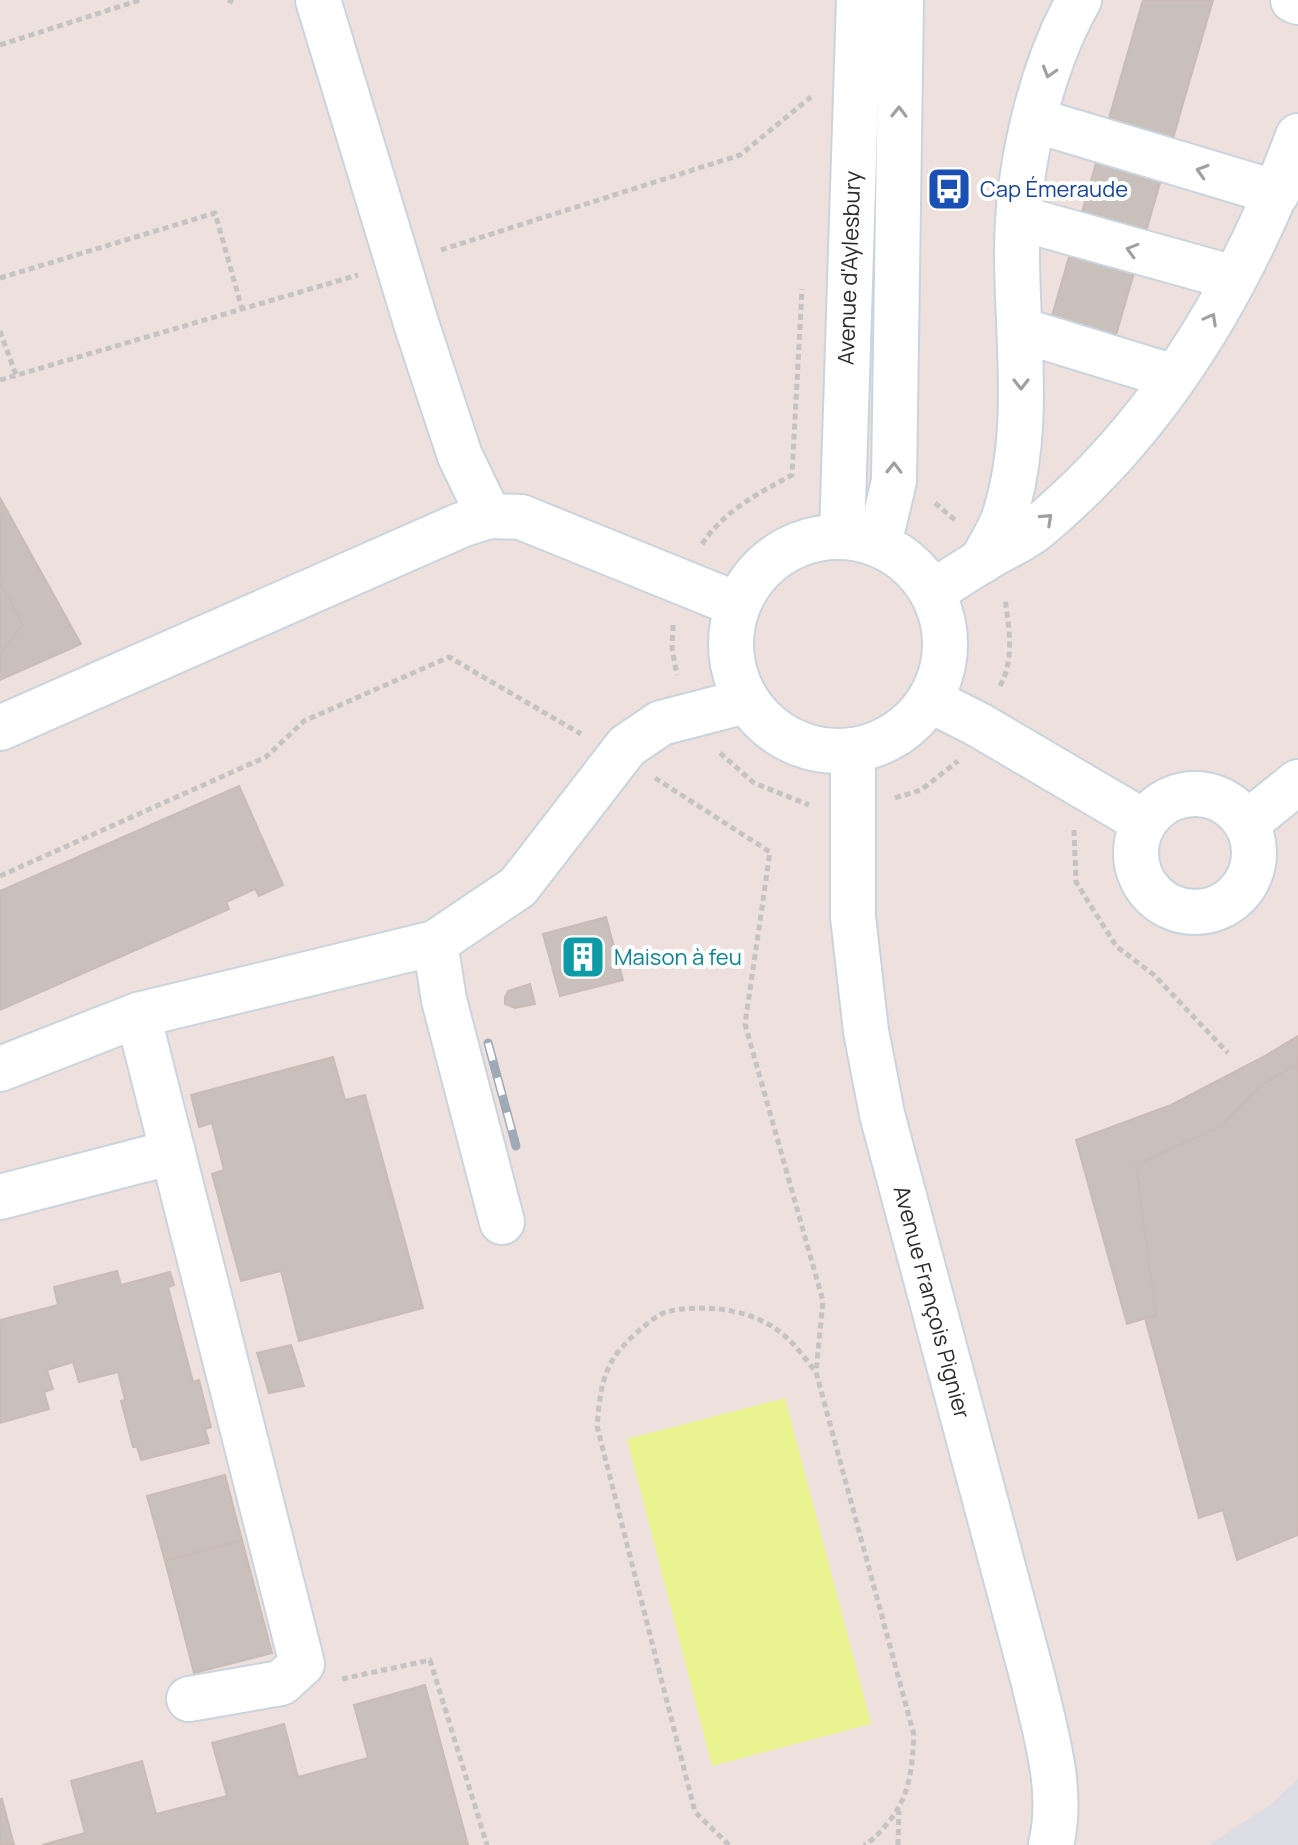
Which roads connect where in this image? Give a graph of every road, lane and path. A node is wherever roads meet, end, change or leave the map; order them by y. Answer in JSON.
{"nodes":[{"id":1,"x":140,"y":0,"type":"edge"},
{"id":2,"x":318,"y":0,"type":"edge"},
{"id":3,"x":859,"y":0,"type":"edge"},
{"id":4,"x":901,"y":0,"type":"edge"},
{"id":5,"x":1079,"y":0,"type":"edge"},
{"id":6,"x":0,"y":45,"type":"edge"},
{"id":7,"x":856,"y":93,"type":"junction"},
{"id":8,"x":1034,"y":120,"type":"junction"},
{"id":9,"x":1298,"y":136,"type":"edge"},
{"id":10,"x":1277,"y":193,"type":"junction"},
{"id":11,"x":1019,"y":218,"type":"junction"},
{"id":12,"x":398,"y":263,"type":"junction"},
{"id":13,"x":0,"y":278,"type":"edge"},
{"id":14,"x":1234,"y":278,"type":"junction"},
{"id":15,"x":242,"y":309,"type":"junction"},
{"id":16,"x":1021,"y":330,"type":"junction"},
{"id":17,"x":0,"y":331,"type":"edge"},
{"id":18,"x":16,"y":375,"type":"junction"},
{"id":19,"x":1174,"y":377,"type":"junction"},
{"id":20,"x":0,"y":380,"type":"edge"},
{"id":21,"x":489,"y":516,"type":"junction"},
{"id":22,"x":860,"y":540,"type":"junction"},
{"id":23,"x":982,"y":561,"type":"junction"},
{"id":24,"x":933,"y":592,"type":"junction"},
{"id":25,"x":736,"y":604,"type":"junction"},
{"id":26,"x":930,"y":700,"type":"junction"},
{"id":27,"x":746,"y":701,"type":"junction"},
{"id":28,"x":0,"y":728,"type":"edge"},
{"id":29,"x":853,"y":751,"type":"junction"},
{"id":30,"x":959,"y":758,"type":"dead end"},
{"id":31,"x":972,"y":765,"type":"dead end"},
{"id":32,"x":1298,"y":782,"type":"edge"},
{"id":33,"x":1075,"y":820,"type":"dead end"},
{"id":34,"x":1144,"y":822,"type":"junction"},
{"id":35,"x":1247,"y":823,"type":"junction"},
{"id":36,"x":435,"y":943,"type":"junction"},
{"id":37,"x":138,"y":1015,"type":"junction"},
{"id":38,"x":1228,"y":1053,"type":"dead end"},
{"id":39,"x":0,"y":1069,"type":"edge"},
{"id":40,"x":173,"y":1152,"type":"junction"},
{"id":41,"x":0,"y":1197,"type":"edge"},
{"id":42,"x":502,"y":1222,"type":"dead end"},
{"id":43,"x":302,"y":1664,"type":"junction"},
{"id":44,"x":189,"y":1699,"type":"dead end"},
{"id":45,"x":899,"y":1810,"type":"junction"},
{"id":46,"x":487,"y":1845,"type":"edge"},
{"id":47,"x":729,"y":1845,"type":"edge"},
{"id":48,"x":864,"y":1845,"type":"edge"},
{"id":49,"x":898,"y":1845,"type":"edge"},
{"id":50,"x":1051,"y":1845,"type":"edge"}],
"edges":[{"from":1,"to":6,"type":"path"},
{"from":2,"to":12,"type":"street"},
{"from":3,"to":7,"type":"street","name":"Avenue d'Aylesbury"},
{"from":22,"to":4,"type":"street","one_way":true},
{"from":5,"to":8,"type":"street","one_way":true},
{"from":7,"to":12,"type":"path"},
{"from":7,"to":22,"type":"street","name":"Avenue d'Aylesbury"},
{"from":10,"to":8,"type":"street","one_way":true},
{"from":8,"to":11,"type":"street"},
{"from":9,"to":10,"type":"street"},
{"from":10,"to":14,"type":"street"},
{"from":14,"to":11,"type":"street","one_way":true},
{"from":11,"to":16,"type":"street"},
{"from":12,"to":15,"type":"path"},
{"from":12,"to":21,"type":"street"},
{"from":13,"to":15,"type":"path"},
{"from":19,"to":14,"type":"street","one_way":true},
{"from":15,"to":18,"type":"path"},
{"from":16,"to":19,"type":"street"},
{"from":16,"to":23,"type":"street","one_way":true},
{"from":17,"to":18,"type":"path"},
{"from":18,"to":20,"type":"path"},
{"from":23,"to":19,"type":"street","one_way":true},
{"from":21,"to":25,"type":"street"},
{"from":21,"to":28,"type":"street"},
{"from":22,"to":24,"type":"street"},
{"from":22,"to":25,"type":"street"},
{"from":23,"to":24,"type":"street"},
{"from":24,"to":26,"type":"street"},
{"from":25,"to":27,"type":"street"},
{"from":26,"to":29,"type":"street"},
{"from":26,"to":34,"type":"street"},
{"from":27,"to":29,"type":"street"},
{"from":27,"to":36,"type":"street"},
{"from":29,"to":50,"type":"street","name":"Avenue François Pignier"},
{"from":30,"to":31,"type":"path"},
{"from":32,"to":35,"type":"street"},
{"from":33,"to":38,"type":"path"},
{"from":34,"to":35,"type":"street"},
{"from":34,"to":35,"type":"street"},
{"from":36,"to":37,"type":"street"},
{"from":36,"to":42,"type":"street"},
{"from":37,"to":39,"type":"street"},
{"from":37,"to":40,"type":"street"},
{"from":40,"to":41,"type":"street"},
{"from":40,"to":43,"type":"street"},
{"from":43,"to":44,"type":"street"},
{"from":43,"to":46,"type":"path"},
{"from":45,"to":47,"type":"path"},
{"from":45,"to":48,"type":"path"},
{"from":45,"to":49,"type":"path"}]}
